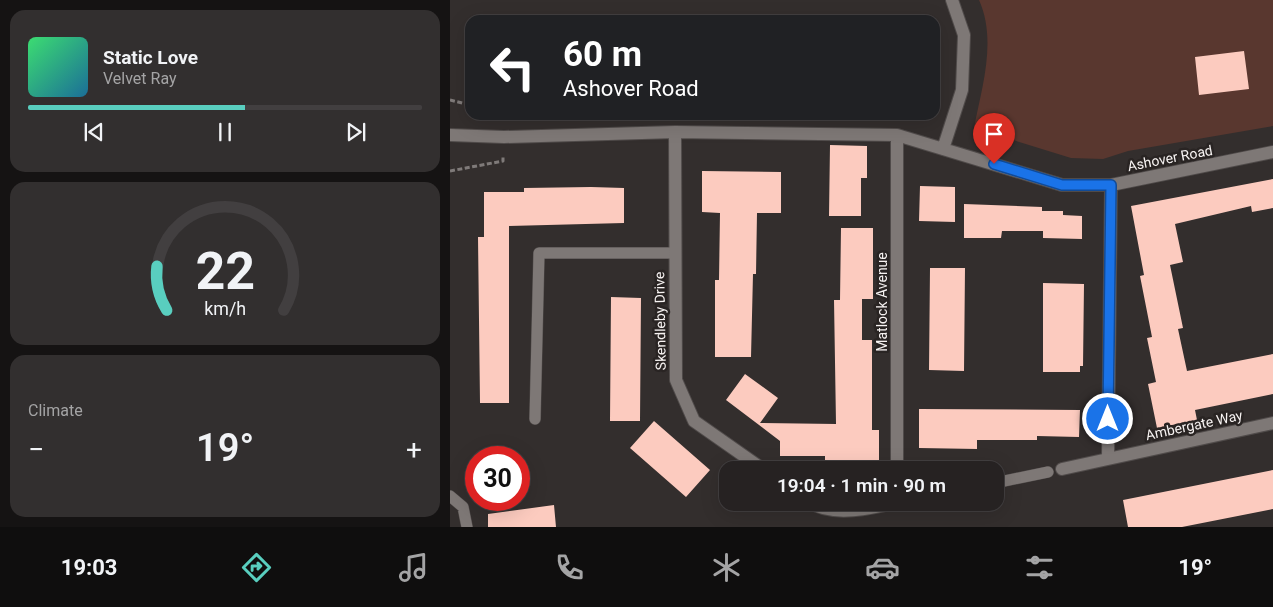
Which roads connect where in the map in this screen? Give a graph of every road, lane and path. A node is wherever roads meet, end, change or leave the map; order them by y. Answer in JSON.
{"nodes":[{"id":1,"x":952,"y":0,"type":"edge"},
{"id":2,"x":450,"y":100,"type":"edge"},
{"id":3,"x":465,"y":104,"type":"edge"},
{"id":4,"x":675,"y":132,"type":"junction"},
{"id":5,"x":897,"y":134,"type":"junction"},
{"id":6,"x":450,"y":136,"type":"edge"},
{"id":7,"x":943,"y":149,"type":"junction"},
{"id":8,"x":1273,"y":152,"type":"edge"},
{"id":9,"x":1111,"y":185,"type":"junction"},
{"id":10,"x":674,"y":253,"type":"junction"},
{"id":11,"x":535,"y":419,"type":"dead end"},
{"id":12,"x":1273,"y":424,"type":"edge"},
{"id":13,"x":1108,"y":458,"type":"junction"},
{"id":14,"x":751,"y":461,"type":"edge"},
{"id":15,"x":898,"y":461,"type":"edge"},
{"id":16,"x":1062,"y":469,"type":"dead end"},
{"id":17,"x":1048,"y":472,"type":"dead end"},
{"id":18,"x":1004,"y":481,"type":"edge"},
{"id":19,"x":450,"y":496,"type":"edge"},
{"id":20,"x":467,"y":527,"type":"edge"}],
"edges":[{"from":1,"to":7,"type":"street"},
{"from":2,"to":3,"type":"path"},
{"from":4,"to":5,"type":"street","name":"Ashover Road"},
{"from":4,"to":6,"type":"street","name":"Ashover Road"},
{"from":4,"to":10,"type":"street","name":"Skendleby Drive"},
{"from":5,"to":7,"type":"street","name":"Ashover Road"},
{"from":5,"to":15,"type":"street","name":"Matlock Avenue"},
{"from":7,"to":9,"type":"street","name":"Ashover Road"},
{"from":8,"to":9,"type":"street","name":"Ashover Road"},
{"from":9,"to":13,"type":"street"},
{"from":10,"to":11,"type":"lane"},
{"from":10,"to":14,"type":"street","name":"Skendleby Drive"},
{"from":12,"to":13,"type":"street","name":"Ambergate Way"},
{"from":13,"to":16,"type":"street","name":"Ambergate Way"},
{"from":17,"to":18,"type":"lane"},
{"from":19,"to":20,"type":"lane"}]}
